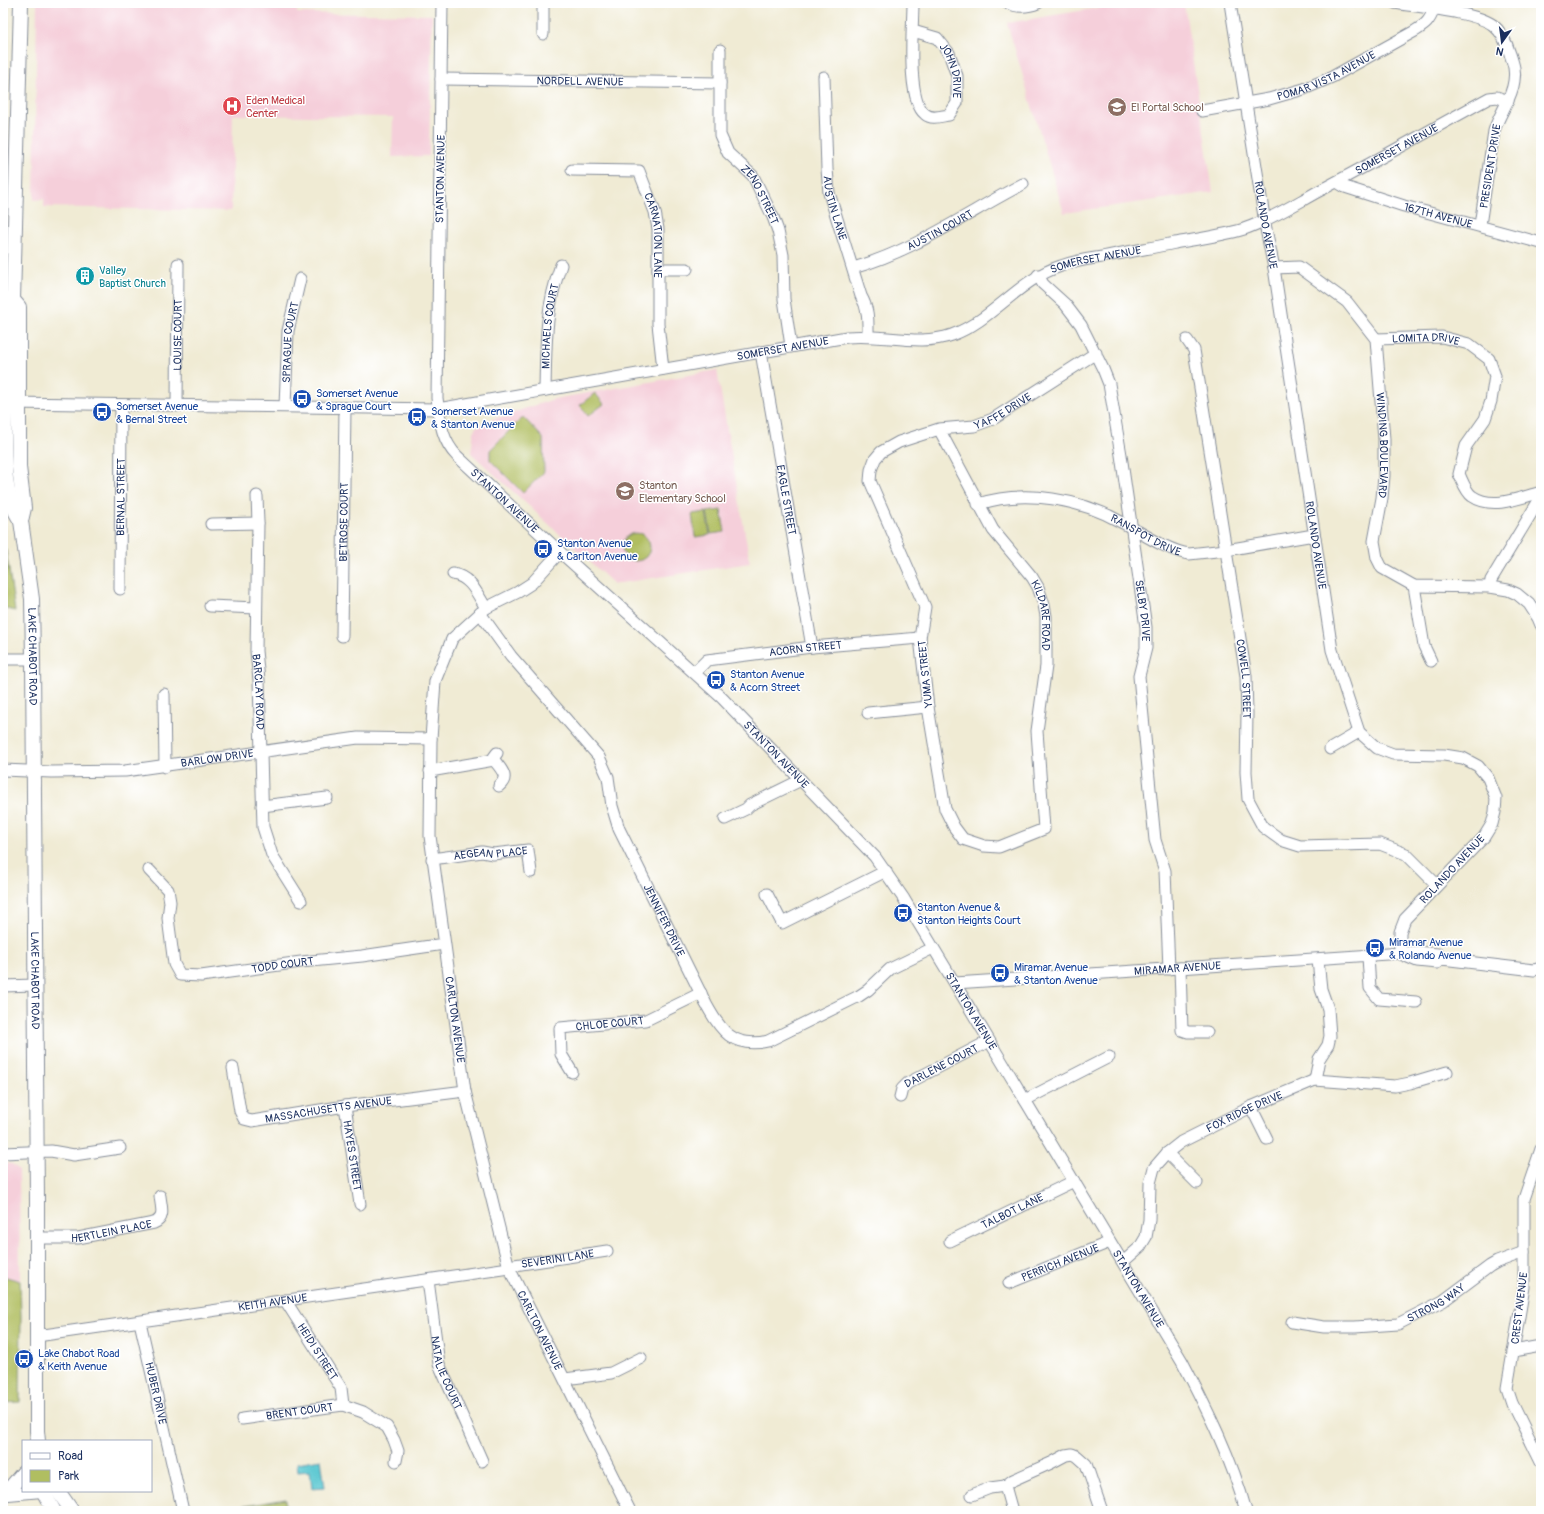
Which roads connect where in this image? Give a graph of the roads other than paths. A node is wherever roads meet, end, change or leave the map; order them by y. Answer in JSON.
{"nodes":[{"id":1,"x":21,"y":3,"type":"edge"},
{"id":2,"x":442,"y":3,"type":"edge"},
{"id":3,"x":543,"y":3,"type":"edge"},
{"id":4,"x":913,"y":3,"type":"edge"},
{"id":5,"x":1008,"y":3,"type":"edge"},
{"id":6,"x":1038,"y":3,"type":"edge"},
{"id":7,"x":1230,"y":3,"type":"edge"},
{"id":8,"x":1395,"y":3,"type":"edge"},
{"id":9,"x":1434,"y":9,"type":"junction"},
{"id":10,"x":913,"y":31,"type":"junction"},
{"id":11,"x":543,"y":34,"type":"dead end"},
{"id":12,"x":720,"y":50,"type":"dead end"},
{"id":13,"x":824,"y":77,"type":"dead end"},
{"id":14,"x":441,"y":80,"type":"junction"},
{"id":15,"x":720,"y":83,"type":"junction"},
{"id":16,"x":1508,"y":101,"type":"junction"},
{"id":17,"x":1246,"y":103,"type":"junction"},
{"id":18,"x":1202,"y":111,"type":"dead end"},
{"id":19,"x":572,"y":170,"type":"dead end"},
{"id":20,"x":1338,"y":182,"type":"junction"},
{"id":21,"x":1023,"y":184,"type":"dead end"},
{"id":22,"x":1264,"y":220,"type":"junction"},
{"id":23,"x":1480,"y":225,"type":"junction"},
{"id":24,"x":1541,"y":243,"type":"edge"},
{"id":25,"x":178,"y":264,"type":"dead end"},
{"id":26,"x":561,"y":265,"type":"dead end"},
{"id":27,"x":853,"y":268,"type":"junction"},
{"id":28,"x":1274,"y":268,"type":"junction"},
{"id":29,"x":658,"y":269,"type":"junction"},
{"id":30,"x":687,"y":269,"type":"dead end"},
{"id":31,"x":1038,"y":275,"type":"junction"},
{"id":32,"x":300,"y":279,"type":"dead end"},
{"id":33,"x":8,"y":300,"type":"edge"},
{"id":34,"x":868,"y":336,"type":"junction"},
{"id":35,"x":1376,"y":339,"type":"junction"},
{"id":36,"x":1187,"y":340,"type":"dead end"},
{"id":37,"x":791,"y":346,"type":"junction"},
{"id":38,"x":761,"y":352,"type":"junction"},
{"id":39,"x":1096,"y":353,"type":"junction"},
{"id":40,"x":663,"y":369,"type":"junction"},
{"id":41,"x":545,"y":390,"type":"junction"},
{"id":42,"x":4,"y":402,"type":"edge"},
{"id":43,"x":19,"y":403,"type":"junction"},
{"id":44,"x":121,"y":405,"type":"junction"},
{"id":45,"x":177,"y":406,"type":"junction"},
{"id":46,"x":285,"y":406,"type":"junction"},
{"id":47,"x":345,"y":408,"type":"junction"},
{"id":48,"x":438,"y":409,"type":"junction"},
{"id":49,"x":940,"y":429,"type":"junction"},
{"id":50,"x":899,"y":442,"type":"joint"},
{"id":51,"x":1541,"y":492,"type":"edge"},
{"id":52,"x":257,"y":496,"type":"dead end"},
{"id":53,"x":1541,"y":497,"type":"edge"},
{"id":54,"x":978,"y":504,"type":"junction"},
{"id":55,"x":21,"y":521,"type":"junction"},
{"id":56,"x":258,"y":523,"type":"junction"},
{"id":57,"x":211,"y":524,"type":"dead end"},
{"id":58,"x":1132,"y":528,"type":"junction"},
{"id":59,"x":1314,"y":538,"type":"junction"},
{"id":60,"x":1226,"y":550,"type":"junction"},
{"id":61,"x":560,"y":552,"type":"junction"},
{"id":62,"x":453,"y":574,"type":"dead end"},
{"id":63,"x":1414,"y":586,"type":"junction"},
{"id":64,"x":1490,"y":587,"type":"junction"},
{"id":65,"x":120,"y":589,"type":"dead end"},
{"id":66,"x":210,"y":606,"type":"dead end"},
{"id":67,"x":256,"y":608,"type":"junction"},
{"id":68,"x":483,"y":611,"type":"junction"},
{"id":69,"x":1541,"y":625,"type":"edge"},
{"id":70,"x":342,"y":636,"type":"dead end"},
{"id":71,"x":920,"y":638,"type":"junction"},
{"id":72,"x":812,"y":647,"type":"junction"},
{"id":73,"x":3,"y":659,"type":"edge"},
{"id":74,"x":33,"y":659,"type":"junction"},
{"id":75,"x":1431,"y":662,"type":"dead end"},
{"id":76,"x":695,"y":672,"type":"junction"},
{"id":77,"x":164,"y":694,"type":"dead end"},
{"id":78,"x":928,"y":707,"type":"junction"},
{"id":79,"x":868,"y":713,"type":"dead end"},
{"id":80,"x":1360,"y":732,"type":"junction"},
{"id":81,"x":431,"y":739,"type":"junction"},
{"id":82,"x":1330,"y":749,"type":"dead end"},
{"id":83,"x":261,"y":752,"type":"junction"},
{"id":84,"x":165,"y":766,"type":"junction"},
{"id":85,"x":3,"y":770,"type":"edge"},
{"id":86,"x":34,"y":771,"type":"junction"},
{"id":87,"x":430,"y":771,"type":"junction"},
{"id":88,"x":802,"y":780,"type":"junction"},
{"id":89,"x":499,"y":786,"type":"dead end"},
{"id":90,"x":327,"y":798,"type":"dead end"},
{"id":91,"x":262,"y":806,"type":"junction"},
{"id":92,"x":725,"y":819,"type":"dead end"},
{"id":93,"x":1044,"y":829,"type":"joint"},
{"id":94,"x":432,"y":859,"type":"junction"},
{"id":95,"x":149,"y":870,"type":"dead end"},
{"id":96,"x":886,"y":871,"type":"junction"},
{"id":97,"x":531,"y":872,"type":"dead end"},
{"id":98,"x":1437,"y":885,"type":"junction"},
{"id":99,"x":767,"y":894,"type":"dead end"},
{"id":100,"x":300,"y":901,"type":"dead end"},
{"id":101,"x":444,"y":944,"type":"junction"},
{"id":102,"x":933,"y":948,"type":"junction"},
{"id":103,"x":1400,"y":954,"type":"junction"},
{"id":104,"x":1368,"y":956,"type":"junction"},
{"id":105,"x":1318,"y":960,"type":"junction"},
{"id":106,"x":1180,"y":968,"type":"junction"},
{"id":107,"x":1168,"y":969,"type":"junction"},
{"id":108,"x":1539,"y":970,"type":"edge"},
{"id":109,"x":955,"y":983,"type":"junction"},
{"id":110,"x":35,"y":985,"type":"junction"},
{"id":111,"x":3,"y":986,"type":"edge"},
{"id":112,"x":701,"y":993,"type":"junction"},
{"id":113,"x":1416,"y":1002,"type":"dead end"},
{"id":114,"x":1207,"y":1032,"type":"dead end"},
{"id":115,"x":989,"y":1041,"type":"junction"},
{"id":116,"x":1109,"y":1057,"type":"dead end"},
{"id":117,"x":233,"y":1068,"type":"dead end"},
{"id":118,"x":572,"y":1072,"type":"dead end"},
{"id":119,"x":1447,"y":1072,"type":"dead end"},
{"id":120,"x":1315,"y":1080,"type":"junction"},
{"id":121,"x":465,"y":1091,"type":"junction"},
{"id":122,"x":900,"y":1096,"type":"dead end"},
{"id":123,"x":1025,"y":1100,"type":"junction"},
{"id":124,"x":345,"y":1106,"type":"junction"},
{"id":125,"x":1251,"y":1107,"type":"junction"},
{"id":126,"x":1266,"y":1139,"type":"dead end"},
{"id":127,"x":120,"y":1148,"type":"dead end"},
{"id":128,"x":1541,"y":1149,"type":"edge"},
{"id":129,"x":37,"y":1152,"type":"junction"},
{"id":130,"x":3,"y":1153,"type":"edge"},
{"id":131,"x":1167,"y":1153,"type":"junction"},
{"id":132,"x":1074,"y":1181,"type":"junction"},
{"id":133,"x":1197,"y":1183,"type":"dead end"},
{"id":134,"x":160,"y":1196,"type":"dead end"},
{"id":135,"x":360,"y":1204,"type":"dead end"},
{"id":136,"x":37,"y":1238,"type":"junction"},
{"id":137,"x":950,"y":1241,"type":"dead end"},
{"id":138,"x":1110,"y":1242,"type":"junction"},
{"id":139,"x":607,"y":1251,"type":"dead end"},
{"id":140,"x":1524,"y":1252,"type":"junction"},
{"id":141,"x":1123,"y":1262,"type":"junction"},
{"id":142,"x":509,"y":1267,"type":"junction"},
{"id":143,"x":428,"y":1280,"type":"junction"},
{"id":144,"x":1008,"y":1283,"type":"dead end"},
{"id":145,"x":286,"y":1300,"type":"junction"},
{"id":146,"x":140,"y":1322,"type":"junction"},
{"id":147,"x":1292,"y":1322,"type":"dead end"},
{"id":148,"x":37,"y":1336,"type":"junction"},
{"id":149,"x":1541,"y":1346,"type":"edge"},
{"id":150,"x":1513,"y":1351,"type":"junction"},
{"id":151,"x":641,"y":1358,"type":"dead end"},
{"id":152,"x":565,"y":1379,"type":"junction"},
{"id":153,"x":343,"y":1405,"type":"junction"},
{"id":154,"x":242,"y":1419,"type":"dead end"},
{"id":155,"x":37,"y":1440,"type":"edge"},
{"id":156,"x":482,"y":1461,"type":"dead end"},
{"id":157,"x":396,"y":1462,"type":"dead end"},
{"id":158,"x":1541,"y":1462,"type":"edge"},
{"id":159,"x":22,"y":1474,"type":"edge"},
{"id":160,"x":1005,"y":1486,"type":"junction"},
{"id":161,"x":30,"y":1492,"type":"edge"},
{"id":162,"x":44,"y":1492,"type":"edge"},
{"id":163,"x":59,"y":1492,"type":"edge"},
{"id":164,"x":3,"y":1494,"type":"edge"},
{"id":165,"x":972,"y":1495,"type":"dead end"},
{"id":166,"x":54,"y":1511,"type":"edge"},
{"id":167,"x":72,"y":1511,"type":"edge"},
{"id":168,"x":183,"y":1511,"type":"edge"},
{"id":169,"x":630,"y":1511,"type":"edge"},
{"id":170,"x":1012,"y":1511,"type":"edge"},
{"id":171,"x":1102,"y":1511,"type":"edge"},
{"id":172,"x":1246,"y":1511,"type":"edge"}],
"edges":[{"from":1,"to":33,"type":"main road","name":"LAKE CHABOT ROAD"},
{"from":2,"to":14,"type":"street","name":"STANTON AVENUE"},
{"from":3,"to":11,"type":"street"},
{"from":4,"to":10,"type":"street","name":"JOHN DRIVE"},
{"from":5,"to":6,"type":"street"},
{"from":7,"to":17,"type":"street","name":"ROLANDO AVENUE"},
{"from":8,"to":9,"type":"street","name":"PRESIDENT DRIVE"},
{"from":9,"to":16,"type":"street","name":"PRESIDENT DRIVE"},
{"from":9,"to":17,"type":"street","name":"POMAR VISTA AVENUE"},
{"from":10,"to":10,"type":"street","name":"JOHN DRIVE"},
{"from":12,"to":15,"type":"street","name":"ZENO STREET"},
{"from":13,"to":27,"type":"street","name":"AUSTIN LANE"},
{"from":14,"to":15,"type":"street","name":"NORDELL AVENUE"},
{"from":14,"to":48,"type":"street","name":"STANTON AVENUE"},
{"from":15,"to":37,"type":"street","name":"ZENO STREET"},
{"from":16,"to":20,"type":"street","name":"SOMERSET AVENUE"},
{"from":16,"to":23,"type":"street","name":"PRESIDENT DRIVE"},
{"from":17,"to":18,"type":"street","name":"POMAR VISTA AVENUE"},
{"from":17,"to":22,"type":"street","name":"ROLANDO AVENUE"},
{"from":19,"to":29,"type":"street","name":"CARNATION LANE"},
{"from":20,"to":22,"type":"street","name":"SOMERSET AVENUE"},
{"from":20,"to":23,"type":"street","name":"167TH AVENUE"},
{"from":21,"to":27,"type":"street","name":"AUSTIN COURT"},
{"from":22,"to":28,"type":"street","name":"ROLANDO AVENUE"},
{"from":22,"to":31,"type":"street","name":"SOMERSET AVENUE"},
{"from":23,"to":24,"type":"street","name":"167TH AVENUE"},
{"from":25,"to":45,"type":"street","name":"LOUISE COURT"},
{"from":26,"to":41,"type":"street","name":"MICHAELS COURT"},
{"from":27,"to":34,"type":"street","name":"AUSTIN LANE"},
{"from":28,"to":35,"type":"street"},
{"from":28,"to":59,"type":"street","name":"ROLANDO AVENUE"},
{"from":29,"to":30,"type":"street"},
{"from":29,"to":40,"type":"street","name":"CARNATION LANE"},
{"from":31,"to":34,"type":"street","name":"SOMERSET AVENUE"},
{"from":31,"to":39,"type":"street","name":"SELBY DRIVE"},
{"from":32,"to":46,"type":"street","name":"SPRAGUE COURT"},
{"from":33,"to":42,"type":"main road","name":"LAKE CHABOT ROAD"},
{"from":33,"to":43,"type":"main road","name":"LAKE CHABOT ROAD"},
{"from":34,"to":37,"type":"street","name":"SOMERSET AVENUE"},
{"from":35,"to":51,"type":"street","name":"LOMITA DRIVE"},
{"from":35,"to":63,"type":"street","name":"WINDING BOULEVARD"},
{"from":36,"to":60,"type":"street","name":"COWELL STREET"},
{"from":37,"to":38,"type":"street","name":"SOMERSET AVENUE"},
{"from":38,"to":40,"type":"street","name":"SOMERSET AVENUE"},
{"from":38,"to":72,"type":"street","name":"EAGLE STREET"},
{"from":39,"to":49,"type":"street","name":"YAFFE DRIVE"},
{"from":39,"to":58,"type":"street","name":"SELBY DRIVE"},
{"from":40,"to":41,"type":"street","name":"SOMERSET AVENUE"},
{"from":41,"to":48,"type":"street","name":"SOMERSET AVENUE"},
{"from":42,"to":43,"type":"street","name":"SOMERSET AVENUE"},
{"from":42,"to":55,"type":"main road","name":"LAKE CHABOT ROAD"},
{"from":43,"to":44,"type":"street","name":"SOMERSET AVENUE"},
{"from":43,"to":55,"type":"main road","name":"LAKE CHABOT ROAD"},
{"from":44,"to":45,"type":"street","name":"SOMERSET AVENUE"},
{"from":44,"to":65,"type":"street","name":"BERNAL STREET"},
{"from":45,"to":46,"type":"street","name":"SOMERSET AVENUE"},
{"from":46,"to":47,"type":"street","name":"SOMERSET AVENUE"},
{"from":47,"to":48,"type":"street","name":"SOMERSET AVENUE"},
{"from":47,"to":70,"type":"street","name":"BETROSE COURT"},
{"from":48,"to":61,"type":"street","name":"STANTON AVENUE"},
{"from":49,"to":50,"type":"street","name":"YAFFE DRIVE"},
{"from":49,"to":54,"type":"street","name":"KILDARE ROAD"},
{"from":50,"to":71,"type":"street","name":"YUMA STREET"},
{"from":52,"to":56,"type":"street","name":"BARCLAY ROAD"},
{"from":53,"to":64,"type":"street"},
{"from":54,"to":58,"type":"street","name":"RANSPOT DRIVE"},
{"from":54,"to":93,"type":"street","name":"KILDARE ROAD"},
{"from":55,"to":74,"type":"main road","name":"LAKE CHABOT ROAD"},
{"from":56,"to":57,"type":"street"},
{"from":56,"to":67,"type":"street","name":"BARCLAY ROAD"},
{"from":58,"to":60,"type":"street","name":"RANSPOT DRIVE"},
{"from":58,"to":107,"type":"street","name":"SELBY DRIVE"},
{"from":59,"to":60,"type":"street","name":"RANSPOT DRIVE"},
{"from":59,"to":80,"type":"street","name":"ROLANDO AVENUE"},
{"from":60,"to":98,"type":"street","name":"COWELL STREET"},
{"from":61,"to":68,"type":"street","name":"CARLTON AVENUE"},
{"from":61,"to":76,"type":"street","name":"STANTON AVENUE"},
{"from":62,"to":68,"type":"street","name":"JENNIFER DRIVE"},
{"from":63,"to":64,"type":"street","name":"WINDING BOULEVARD"},
{"from":63,"to":75,"type":"street"},
{"from":64,"to":69,"type":"street","name":"WINDING BOULEVARD"},
{"from":66,"to":67,"type":"street"},
{"from":67,"to":83,"type":"street","name":"BARCLAY ROAD"},
{"from":68,"to":81,"type":"street","name":"CARLTON AVENUE"},
{"from":68,"to":112,"type":"street","name":"JENNIFER DRIVE"},
{"from":71,"to":72,"type":"street","name":"ACORN STREET"},
{"from":71,"to":78,"type":"street","name":"YUMA STREET"},
{"from":72,"to":76,"type":"street","name":"ACORN STREET"},
{"from":73,"to":74,"type":"street"},
{"from":74,"to":86,"type":"main road","name":"LAKE CHABOT ROAD"},
{"from":76,"to":88,"type":"street","name":"STANTON AVENUE"},
{"from":77,"to":84,"type":"street"},
{"from":78,"to":79,"type":"street"},
{"from":78,"to":93,"type":"street","name":"YUMA STREET"},
{"from":80,"to":82,"type":"street"},
{"from":80,"to":98,"type":"street","name":"ROLANDO AVENUE"},
{"from":81,"to":83,"type":"street","name":"BARLOW DRIVE"},
{"from":81,"to":87,"type":"street","name":"CARLTON AVENUE"},
{"from":83,"to":84,"type":"street","name":"BARLOW DRIVE"},
{"from":83,"to":91,"type":"street","name":"BARCLAY ROAD"},
{"from":84,"to":86,"type":"street","name":"BARLOW DRIVE"},
{"from":85,"to":86,"type":"street","name":"BARLOW DRIVE"},
{"from":86,"to":110,"type":"main road","name":"LAKE CHABOT ROAD"},
{"from":87,"to":89,"type":"street"},
{"from":87,"to":94,"type":"street","name":"CARLTON AVENUE"},
{"from":88,"to":92,"type":"street"},
{"from":88,"to":96,"type":"street","name":"STANTON AVENUE"},
{"from":90,"to":91,"type":"street"},
{"from":91,"to":100,"type":"street","name":"BARCLAY ROAD"},
{"from":94,"to":97,"type":"street","name":"AEGEAN PLACE"},
{"from":94,"to":101,"type":"street","name":"CARLTON AVENUE"},
{"from":95,"to":101,"type":"street","name":"TODD COURT"},
{"from":96,"to":99,"type":"street"},
{"from":96,"to":102,"type":"street","name":"STANTON AVENUE"},
{"from":98,"to":103,"type":"street","name":"ROLANDO AVENUE"},
{"from":101,"to":121,"type":"street","name":"CARLTON AVENUE"},
{"from":102,"to":109,"type":"street","name":"STANTON AVENUE"},
{"from":102,"to":112,"type":"street","name":"JENNIFER DRIVE"},
{"from":103,"to":104,"type":"street","name":"MIRAMAR AVENUE"},
{"from":103,"to":108,"type":"street","name":"MIRAMAR AVENUE"},
{"from":104,"to":105,"type":"street","name":"MIRAMAR AVENUE"},
{"from":104,"to":113,"type":"street"},
{"from":105,"to":106,"type":"street","name":"MIRAMAR AVENUE"},
{"from":105,"to":120,"type":"street"},
{"from":106,"to":107,"type":"street","name":"MIRAMAR AVENUE"},
{"from":106,"to":114,"type":"street"},
{"from":107,"to":109,"type":"street","name":"MIRAMAR AVENUE"},
{"from":109,"to":115,"type":"street","name":"STANTON AVENUE"},
{"from":110,"to":111,"type":"street"},
{"from":110,"to":129,"type":"main road","name":"LAKE CHABOT ROAD"},
{"from":112,"to":118,"type":"street","name":"CHLOE COURT"},
{"from":115,"to":122,"type":"street","name":"DARLENE COURT"},
{"from":115,"to":123,"type":"street","name":"STANTON AVENUE"},
{"from":116,"to":123,"type":"street"},
{"from":117,"to":124,"type":"street","name":"MASSACHUSETTS AVENUE"},
{"from":119,"to":120,"type":"street","name":"FOX RIDGE DRIVE"},
{"from":120,"to":125,"type":"street","name":"FOX RIDGE DRIVE"},
{"from":121,"to":124,"type":"street","name":"MASSACHUSETTS AVENUE"},
{"from":121,"to":142,"type":"street","name":"CARLTON AVENUE"},
{"from":123,"to":132,"type":"street","name":"STANTON AVENUE"},
{"from":124,"to":135,"type":"street","name":"HAYES STREET"},
{"from":125,"to":126,"type":"street"},
{"from":125,"to":131,"type":"street","name":"FOX RIDGE DRIVE"},
{"from":127,"to":129,"type":"street"},
{"from":128,"to":140,"type":"street","name":"CREST AVENUE"},
{"from":129,"to":130,"type":"street"},
{"from":129,"to":136,"type":"main road","name":"LAKE CHABOT ROAD"},
{"from":131,"to":133,"type":"street"},
{"from":131,"to":141,"type":"street","name":"FOX RIDGE DRIVE"},
{"from":132,"to":137,"type":"street","name":"TALBOT LANE"},
{"from":132,"to":138,"type":"street","name":"STANTON AVENUE"},
{"from":134,"to":136,"type":"street","name":"HERTLEIN PLACE"},
{"from":136,"to":148,"type":"main road","name":"LAKE CHABOT ROAD"},
{"from":138,"to":141,"type":"street","name":"STANTON AVENUE"},
{"from":138,"to":144,"type":"street","name":"PERRICH AVENUE"},
{"from":139,"to":142,"type":"street","name":"SEVERINI LANE"},
{"from":140,"to":147,"type":"street","name":"STRONG WAY"},
{"from":140,"to":150,"type":"street","name":"CREST AVENUE"},
{"from":141,"to":172,"type":"street","name":"STANTON AVENUE"},
{"from":142,"to":143,"type":"street","name":"KEITH AVENUE"},
{"from":142,"to":152,"type":"street","name":"CARLTON AVENUE"},
{"from":143,"to":145,"type":"street","name":"KEITH AVENUE"},
{"from":143,"to":156,"type":"street","name":"NATALIE COURT"},
{"from":145,"to":146,"type":"street","name":"KEITH AVENUE"},
{"from":145,"to":153,"type":"street","name":"HEIDI STREET"},
{"from":146,"to":148,"type":"street","name":"KEITH AVENUE"},
{"from":146,"to":168,"type":"street","name":"HUBER DRIVE"},
{"from":148,"to":155,"type":"main road","name":"LAKE CHABOT ROAD"},
{"from":149,"to":150,"type":"street"},
{"from":150,"to":158,"type":"street","name":"CREST AVENUE"},
{"from":151,"to":152,"type":"street"},
{"from":152,"to":169,"type":"street","name":"CARLTON AVENUE"},
{"from":153,"to":154,"type":"street","name":"BRENT COURT"},
{"from":153,"to":157,"type":"street","name":"BRENT COURT"},
{"from":159,"to":164,"type":"main road"},
{"from":160,"to":165,"type":"street"},
{"from":160,"to":170,"type":"street"},
{"from":160,"to":171,"type":"street"},
{"from":161,"to":164,"type":"street"},
{"from":162,"to":166,"type":"main road"},
{"from":163,"to":167,"type":"main road"}]}
